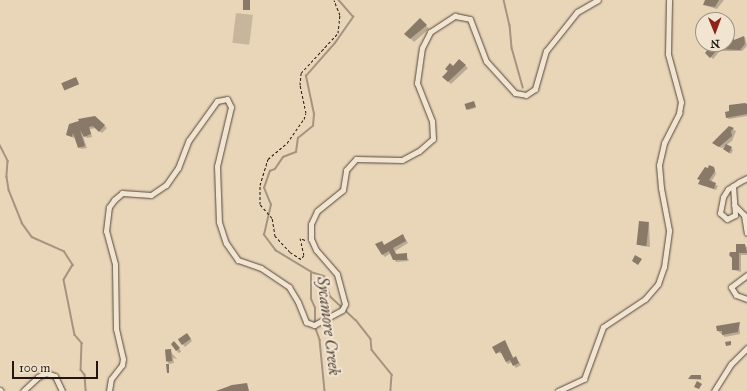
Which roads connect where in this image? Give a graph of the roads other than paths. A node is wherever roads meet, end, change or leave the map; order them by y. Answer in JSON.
{"nodes":[{"id":1,"x":598,"y":0,"type":"edge"},
{"id":2,"x":669,"y":0,"type":"edge"},
{"id":3,"x":747,"y":178,"type":"edge"},
{"id":4,"x":733,"y":186,"type":"junction"},
{"id":5,"x":734,"y":205,"type":"junction"},
{"id":6,"x":747,"y":233,"type":"edge"},
{"id":7,"x":747,"y":275,"type":"edge"},
{"id":8,"x":747,"y":299,"type":"edge"},
{"id":9,"x":747,"y":348,"type":"edge"},
{"id":10,"x":23,"y":391,"type":"edge"},
{"id":11,"x":62,"y":391,"type":"edge"},
{"id":12,"x":109,"y":391,"type":"edge"},
{"id":13,"x":558,"y":391,"type":"edge"},
{"id":14,"x":714,"y":391,"type":"edge"}],
"edges":[{"from":1,"to":12,"type":"street"},
{"from":2,"to":13,"type":"street"},
{"from":3,"to":4,"type":"street"},
{"from":4,"to":5,"type":"street"},
{"from":4,"to":5,"type":"street"},
{"from":5,"to":6,"type":"street"},
{"from":7,"to":8,"type":"street"},
{"from":9,"to":14,"type":"street"},
{"from":10,"to":11,"type":"street"}]}
